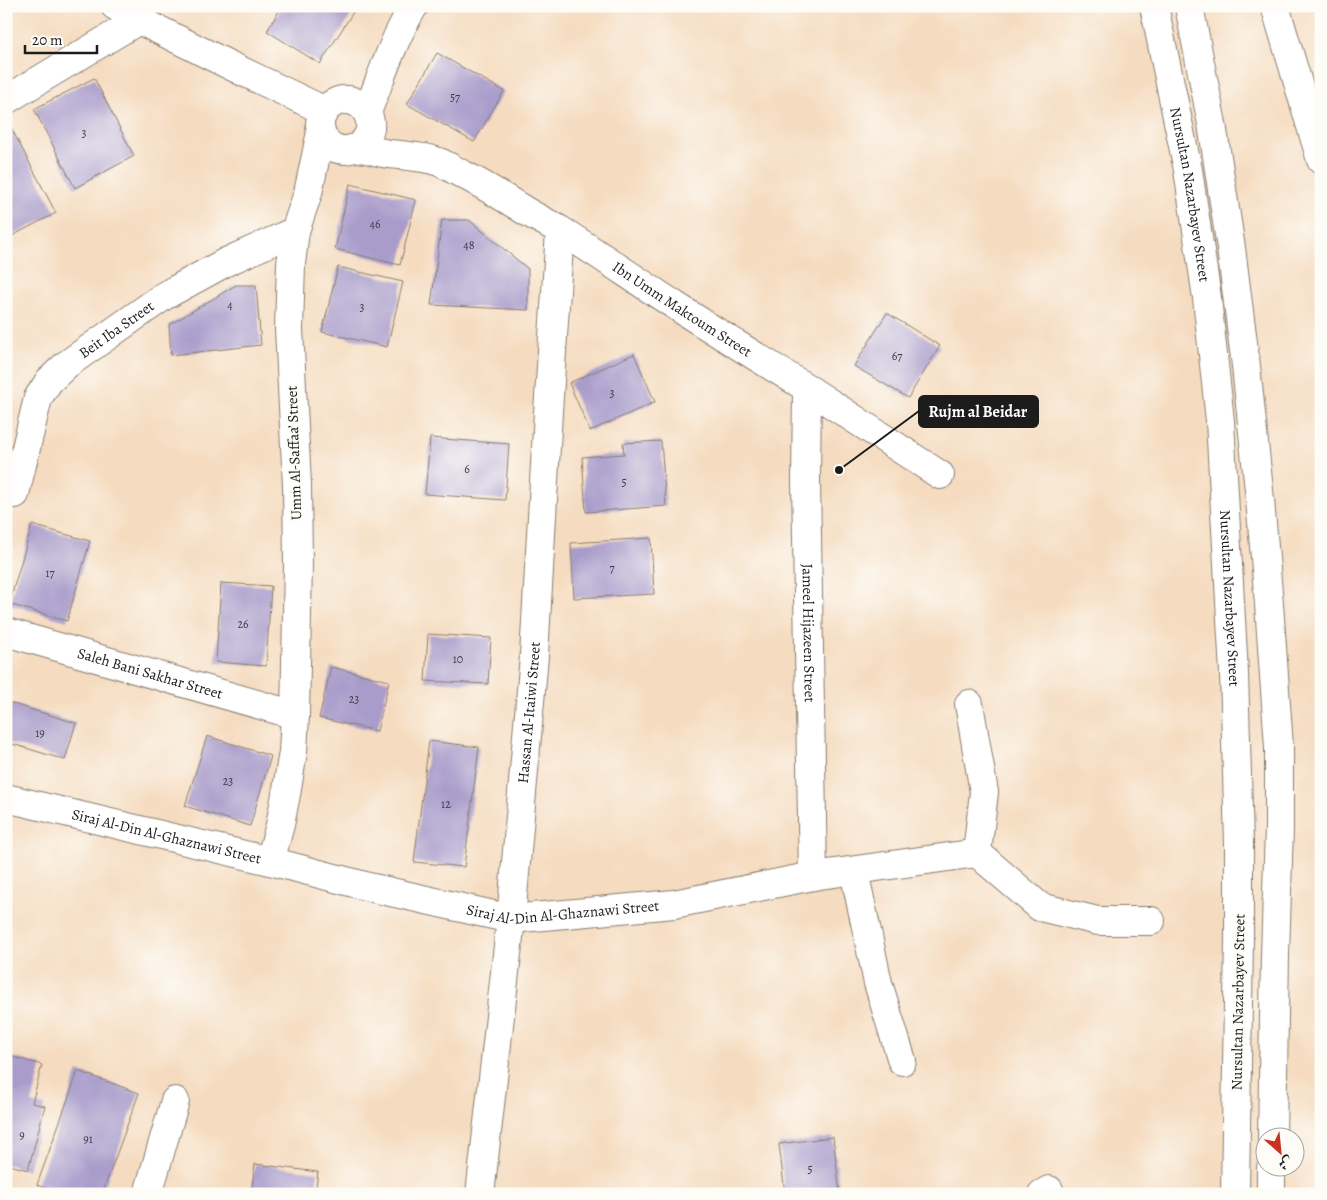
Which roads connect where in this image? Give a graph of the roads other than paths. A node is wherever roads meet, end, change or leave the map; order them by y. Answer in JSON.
{"nodes":[{"id":1,"x":115,"y":6,"type":"edge"},
{"id":2,"x":414,"y":6,"type":"edge"},
{"id":3,"x":1154,"y":6,"type":"edge"},
{"id":4,"x":1188,"y":6,"type":"edge"},
{"id":5,"x":1275,"y":6,"type":"edge"},
{"id":6,"x":139,"y":20,"type":"junction"},
{"id":7,"x":386,"y":62,"type":"junction"},
{"id":8,"x":6,"y":100,"type":"edge"},
{"id":9,"x":328,"y":114,"type":"junction"},
{"id":10,"x":368,"y":115,"type":"junction"},
{"id":11,"x":353,"y":149,"type":"junction"},
{"id":12,"x":417,"y":156,"type":"junction"},
{"id":13,"x":1321,"y":160,"type":"edge"},
{"id":14,"x":308,"y":193,"type":"junction"},
{"id":15,"x":295,"y":231,"type":"junction"},
{"id":16,"x":560,"y":231,"type":"junction"},
{"id":17,"x":807,"y":389,"type":"junction"},
{"id":18,"x":940,"y":476,"type":"dead end"},
{"id":19,"x":16,"y":494,"type":"dead end"},
{"id":20,"x":6,"y":632,"type":"edge"},
{"id":21,"x":969,"y":704,"type":"dead end"},
{"id":22,"x":295,"y":715,"type":"junction"},
{"id":23,"x":6,"y":798,"type":"edge"},
{"id":24,"x":977,"y":853,"type":"junction"},
{"id":25,"x":270,"y":861,"type":"junction"},
{"id":26,"x":854,"y":871,"type":"junction"},
{"id":27,"x":813,"y":876,"type":"junction"},
{"id":28,"x":511,"y":918,"type":"junction"},
{"id":29,"x":1151,"y":921,"type":"dead end"},
{"id":30,"x":902,"y":1061,"type":"dead end"},
{"id":31,"x":175,"y":1101,"type":"dead end"},
{"id":32,"x":1272,"y":1128,"type":"edge"},
{"id":33,"x":1271,"y":1178,"type":"edge"},
{"id":34,"x":148,"y":1194,"type":"edge"},
{"id":35,"x":480,"y":1194,"type":"edge"},
{"id":36,"x":1235,"y":1194,"type":"edge"},
{"id":37,"x":1271,"y":1194,"type":"edge"}],
"edges":[{"from":1,"to":6,"type":"street"},
{"from":2,"to":7,"type":"street"},
{"from":3,"to":36,"type":"street","name":"Nursultan Nazarbayev Street"},
{"from":4,"to":32,"type":"street","name":"Nursultan Nazarbayev Street"},
{"from":5,"to":13,"type":"street"},
{"from":6,"to":8,"type":"street"},
{"from":6,"to":9,"type":"street"},
{"from":7,"to":9,"type":"street"},
{"from":7,"to":10,"type":"street"},
{"from":9,"to":10,"type":"street"},
{"from":9,"to":11,"type":"street"},
{"from":9,"to":14,"type":"street","name":"Umm Al-Saffaa’ Street"},
{"from":10,"to":11,"type":"street"},
{"from":10,"to":12,"type":"street","name":"Ibn Umm Maktoum Street"},
{"from":11,"to":12,"type":"street","name":"Ibn Umm Maktoum Street"},
{"from":11,"to":14,"type":"street","name":"Umm Al-Saffaa’ Street"},
{"from":12,"to":16,"type":"street","name":"Ibn Umm Maktoum Street"},
{"from":14,"to":15,"type":"street","name":"Umm Al-Saffaa’ Street"},
{"from":15,"to":19,"type":"street","name":"Beit Iba Street"},
{"from":15,"to":22,"type":"street","name":"Umm Al-Saffaa’ Street"},
{"from":16,"to":17,"type":"street","name":"Ibn Umm Maktoum Street"},
{"from":16,"to":28,"type":"street","name":"Hassan Al-Itaiwi Street"},
{"from":17,"to":18,"type":"street","name":"Ibn Umm Maktoum Street"},
{"from":17,"to":27,"type":"street","name":"Jameel Hijazeen Street"},
{"from":20,"to":22,"type":"street","name":"Saleh Bani Sakhar Street"},
{"from":21,"to":24,"type":"street"},
{"from":22,"to":25,"type":"street","name":"Umm Al-Saffaa’ Street"},
{"from":23,"to":25,"type":"street","name":"Siraj Al-Din Al-Ghaznawi Street"},
{"from":24,"to":26,"type":"street","name":"Siraj Al-Din Al-Ghaznawi Street"},
{"from":24,"to":29,"type":"street"},
{"from":25,"to":28,"type":"street","name":"Siraj Al-Din Al-Ghaznawi Street"},
{"from":26,"to":27,"type":"street","name":"Siraj Al-Din Al-Ghaznawi Street"},
{"from":26,"to":30,"type":"street"},
{"from":27,"to":28,"type":"street","name":"Siraj Al-Din Al-Ghaznawi Street"},
{"from":28,"to":35,"type":"street","name":"Hassan Al-Itaiwi Street"},
{"from":31,"to":34,"type":"street"},
{"from":33,"to":37,"type":"street"}]}
